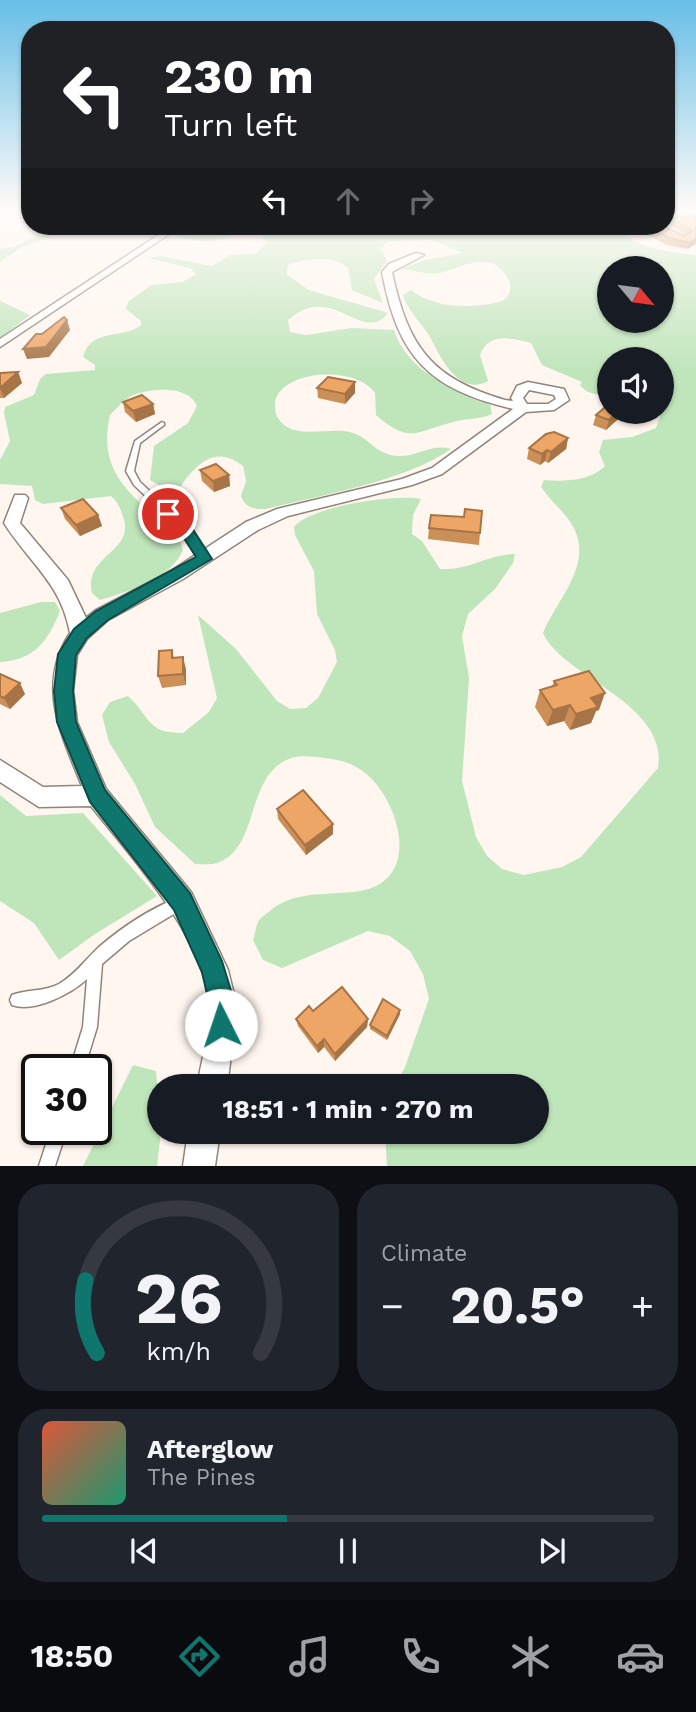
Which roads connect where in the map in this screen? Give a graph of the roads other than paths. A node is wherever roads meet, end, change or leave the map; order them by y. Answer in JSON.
{"nodes":[{"id":1,"x":118,"y":265,"type":"edge"},
{"id":2,"x":394,"y":265,"type":"edge"},
{"id":3,"x":0,"y":344,"type":"edge"},
{"id":4,"x":162,"y":424,"type":"dead end"},
{"id":5,"x":20,"y":498,"type":"dead end"},
{"id":6,"x":204,"y":559,"type":"junction"},
{"id":7,"x":80,"y":634,"type":"junction"},
{"id":8,"x":0,"y":770,"type":"edge"},
{"id":9,"x":97,"y":796,"type":"junction"},
{"id":10,"x":182,"y":901,"type":"junction"},
{"id":11,"x":95,"y":963,"type":"junction"},
{"id":12,"x":17,"y":1000,"type":"dead end"},
{"id":13,"x":82,"y":1054,"type":"edge"},
{"id":14,"x":214,"y":1074,"type":"edge"},
{"id":15,"x":202,"y":1144,"type":"edge"},
{"id":16,"x":54,"y":1145,"type":"edge"},
{"id":17,"x":47,"y":1166,"type":"edge"},
{"id":18,"x":199,"y":1166,"type":"edge"}],
"edges":[{"from":1,"to":3,"type":"street"},
{"from":2,"to":6,"type":"street"},
{"from":4,"to":6,"type":"lane"},
{"from":5,"to":7,"type":"street"},
{"from":6,"to":7,"type":"street"},
{"from":7,"to":9,"type":"street"},
{"from":8,"to":9,"type":"street"},
{"from":9,"to":10,"type":"street"},
{"from":10,"to":11,"type":"lane"},
{"from":10,"to":14,"type":"street"},
{"from":11,"to":12,"type":"lane"},
{"from":11,"to":13,"type":"lane"},
{"from":15,"to":18,"type":"street"},
{"from":16,"to":17,"type":"lane"}]}
